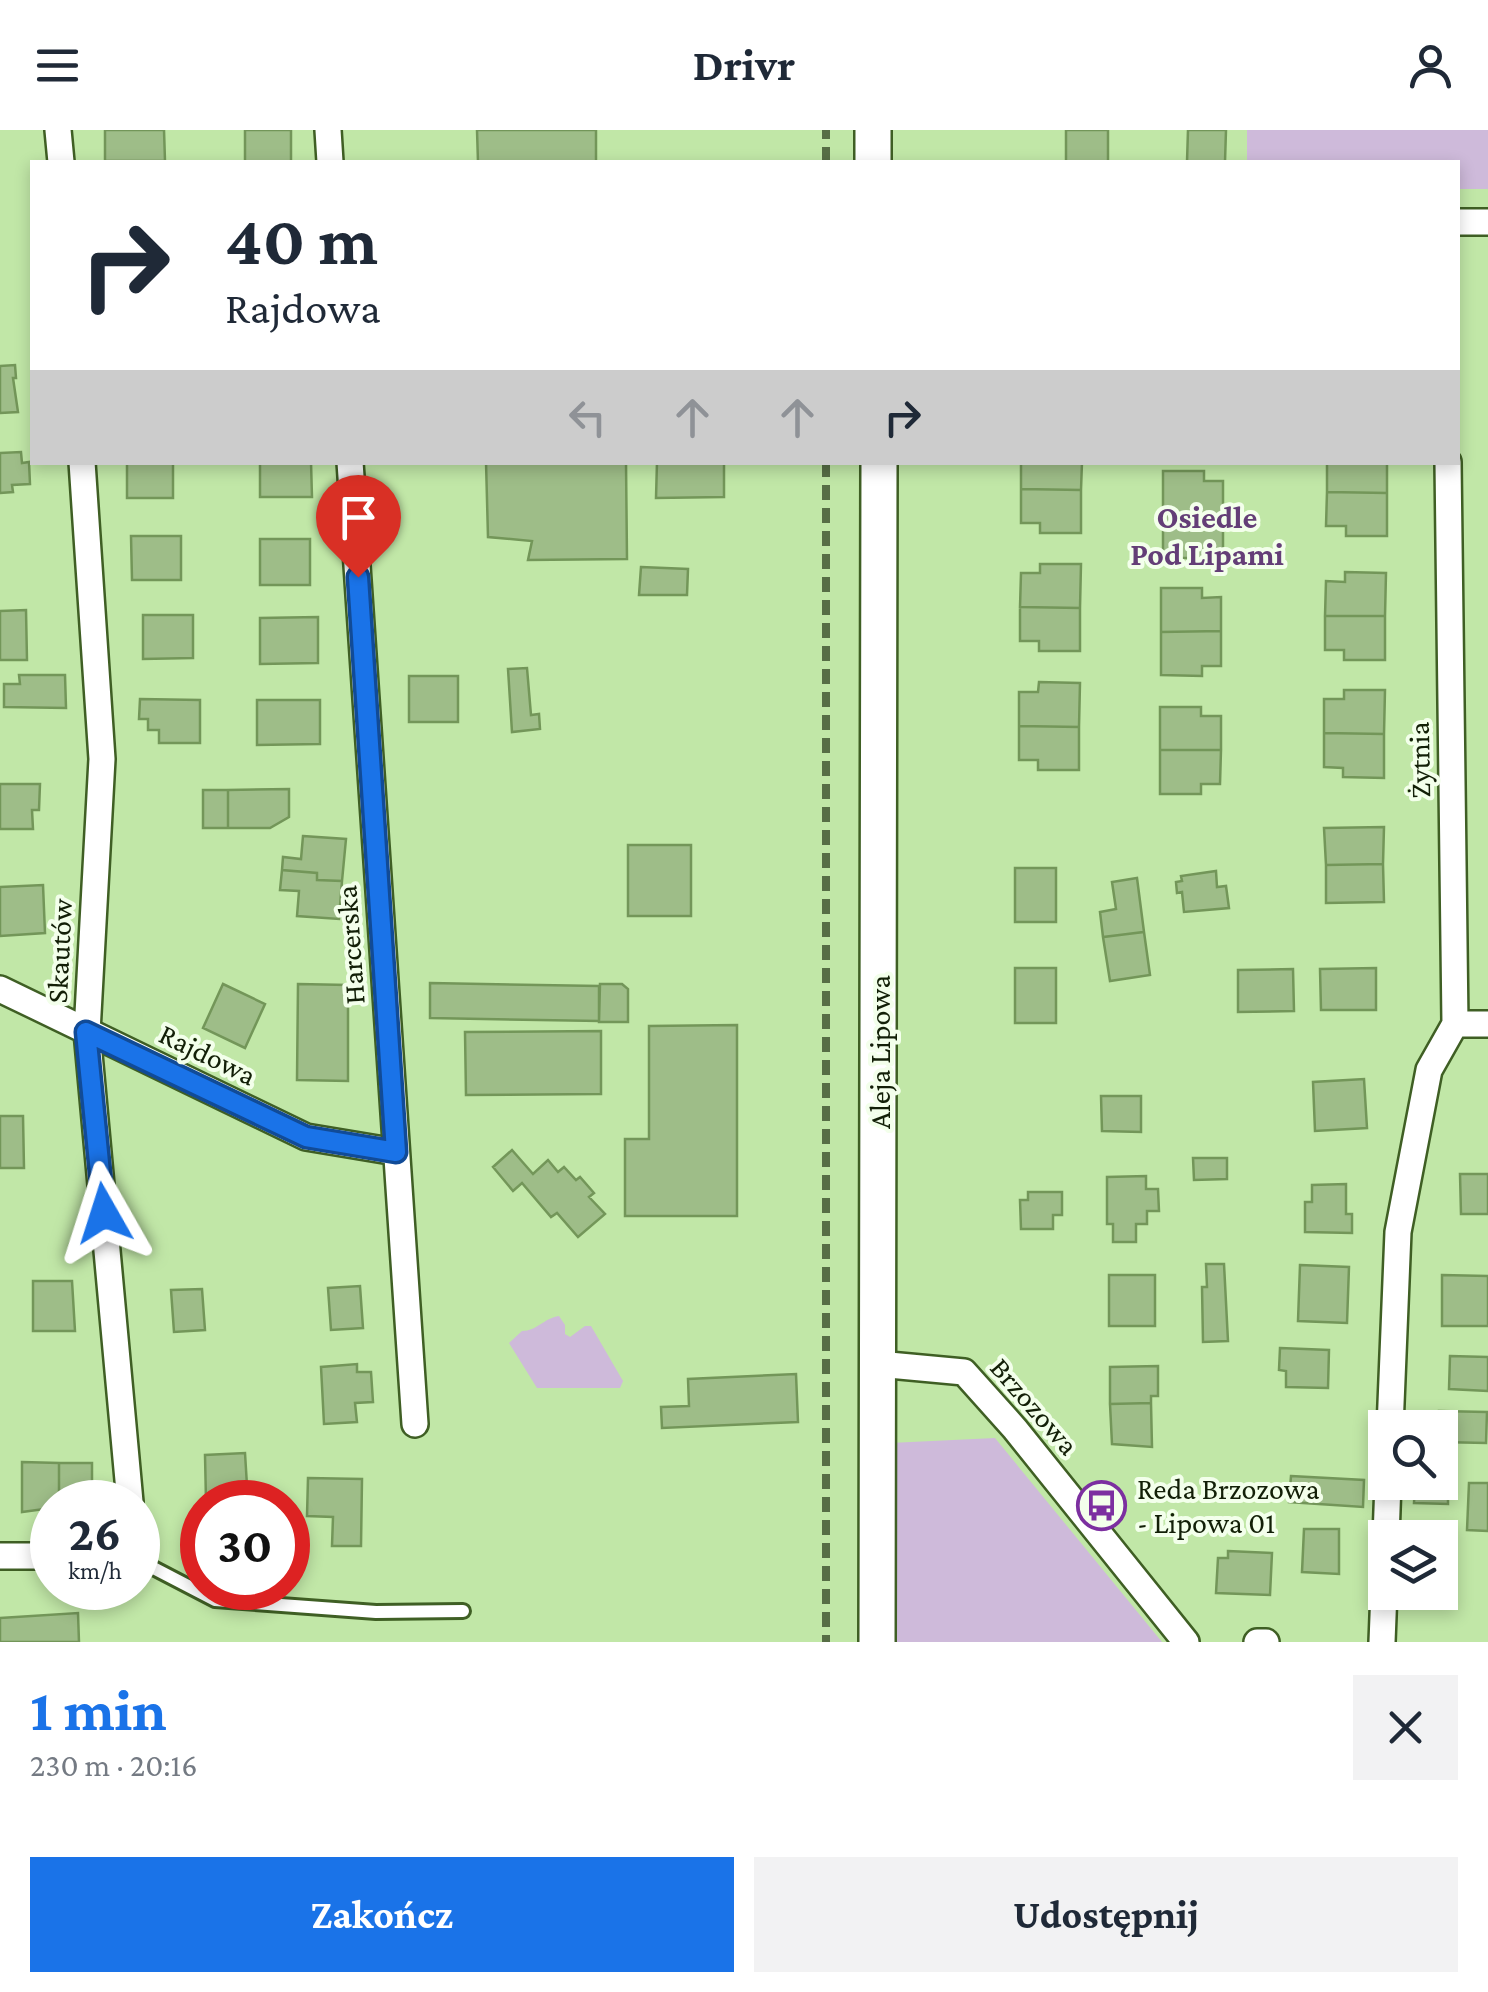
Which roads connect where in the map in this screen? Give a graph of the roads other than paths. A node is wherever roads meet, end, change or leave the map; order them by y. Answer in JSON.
{"nodes":[{"id":1,"x":58,"y":130,"type":"edge"},
{"id":2,"x":328,"y":130,"type":"edge"},
{"id":3,"x":873,"y":130,"type":"edge"},
{"id":4,"x":60,"y":160,"type":"edge"},
{"id":5,"x":330,"y":160,"type":"edge"},
{"id":6,"x":873,"y":160,"type":"edge"},
{"id":7,"x":1460,"y":222,"type":"edge"},
{"id":8,"x":1488,"y":222,"type":"edge"},
{"id":9,"x":82,"y":465,"type":"edge"},
{"id":10,"x":350,"y":465,"type":"edge"},
{"id":11,"x":878,"y":465,"type":"edge"},
{"id":12,"x":1448,"y":465,"type":"edge"},
{"id":13,"x":0,"y":989,"type":"edge"},
{"id":14,"x":1454,"y":1024,"type":"junction"},
{"id":15,"x":1488,"y":1024,"type":"edge"},
{"id":16,"x":86,"y":1032,"type":"junction"},
{"id":17,"x":396,"y":1152,"type":"junction"},
{"id":18,"x":878,"y":1364,"type":"junction"},
{"id":19,"x":1391,"y":1410,"type":"edge"},
{"id":20,"x":415,"y":1424,"type":"dead end"},
{"id":21,"x":128,"y":1480,"type":"edge"},
{"id":22,"x":0,"y":1556,"type":"edge"},
{"id":23,"x":30,"y":1556,"type":"edge"},
{"id":24,"x":160,"y":1572,"type":"edge"},
{"id":25,"x":1383,"y":1610,"type":"edge"},
{"id":26,"x":463,"y":1611,"type":"dead end"},
{"id":27,"x":877,"y":1642,"type":"edge"},
{"id":28,"x":1186,"y":1642,"type":"edge"},
{"id":29,"x":1257,"y":1642,"type":"edge"},
{"id":30,"x":1266,"y":1642,"type":"edge"},
{"id":31,"x":1382,"y":1642,"type":"edge"}],
"edges":[{"from":1,"to":4,"type":"street"},
{"from":2,"to":5,"type":"street"},
{"from":3,"to":6,"type":"street"},
{"from":7,"to":8,"type":"street"},
{"from":9,"to":16,"type":"street","name":"Skautów"},
{"from":10,"to":17,"type":"street","name":"Harcerska"},
{"from":11,"to":18,"type":"street","name":"Aleja Lipowa"},
{"from":12,"to":14,"type":"street","name":"Żytnia"},
{"from":13,"to":16,"type":"street","name":"Rajdowa"},
{"from":14,"to":15,"type":"street"},
{"from":14,"to":19,"type":"street"},
{"from":16,"to":17,"type":"street","name":"Rajdowa"},
{"from":16,"to":21,"type":"street","name":"Skautów"},
{"from":17,"to":20,"type":"street","name":"Harcerska"},
{"from":18,"to":27,"type":"street","name":"Aleja Lipowa"},
{"from":18,"to":28,"type":"street","name":"Brzozowa"},
{"from":22,"to":23,"type":"street"},
{"from":24,"to":26,"type":"lane"},
{"from":25,"to":31,"type":"street"},
{"from":29,"to":30,"type":"street"}]}
